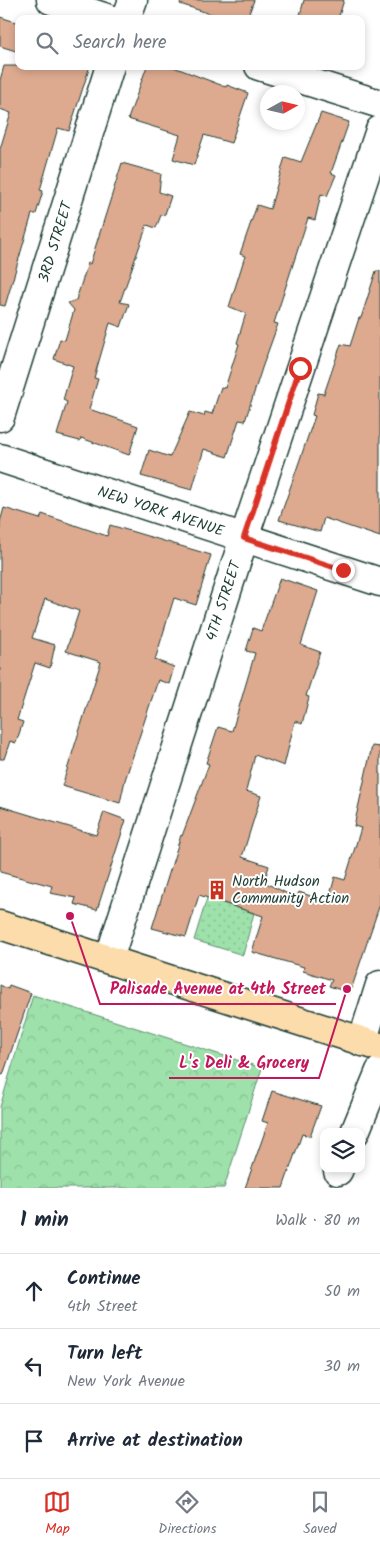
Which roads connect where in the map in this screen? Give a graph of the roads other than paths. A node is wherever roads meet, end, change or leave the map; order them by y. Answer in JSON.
{"nodes":[{"id":1,"x":51,"y":0,"type":"edge"},
{"id":2,"x":133,"y":0,"type":"edge"},
{"id":3,"x":98,"y":15,"type":"edge"},
{"id":4,"x":127,"y":15,"type":"edge"},
{"id":5,"x":109,"y":70,"type":"edge"},
{"id":6,"x":272,"y":70,"type":"edge"},
{"id":7,"x":380,"y":104,"type":"edge"},
{"id":8,"x":380,"y":130,"type":"edge"},
{"id":9,"x":0,"y":417,"type":"edge"},
{"id":10,"x":0,"y":458,"type":"edge"},
{"id":11,"x":244,"y":538,"type":"junction"},
{"id":12,"x":380,"y":582,"type":"edge"},
{"id":13,"x":0,"y":925,"type":"edge"},
{"id":14,"x":109,"y":959,"type":"junction"},
{"id":15,"x":380,"y":985,"type":"edge"},
{"id":16,"x":371,"y":1044,"type":"edge"},
{"id":17,"x":380,"y":1071,"type":"edge"},
{"id":18,"x":357,"y":1128,"type":"edge"}],
"edges":[{"from":1,"to":3,"type":"street"},
{"from":2,"to":4,"type":"street"},
{"from":5,"to":9,"type":"street","name":"3RD STREET"},
{"from":6,"to":7,"type":"street"},
{"from":8,"to":11,"type":"street","name":"4TH STREET"},
{"from":10,"to":11,"type":"street","name":"NEW YORK AVENUE"},
{"from":11,"to":12,"type":"street","name":"NEW YORK AVENUE"},
{"from":11,"to":14,"type":"street","name":"4TH STREET"},
{"from":13,"to":14,"type":"main road"},
{"from":14,"to":16,"type":"main road"},
{"from":15,"to":16,"type":"street"},
{"from":17,"to":18,"type":"street"}]}
